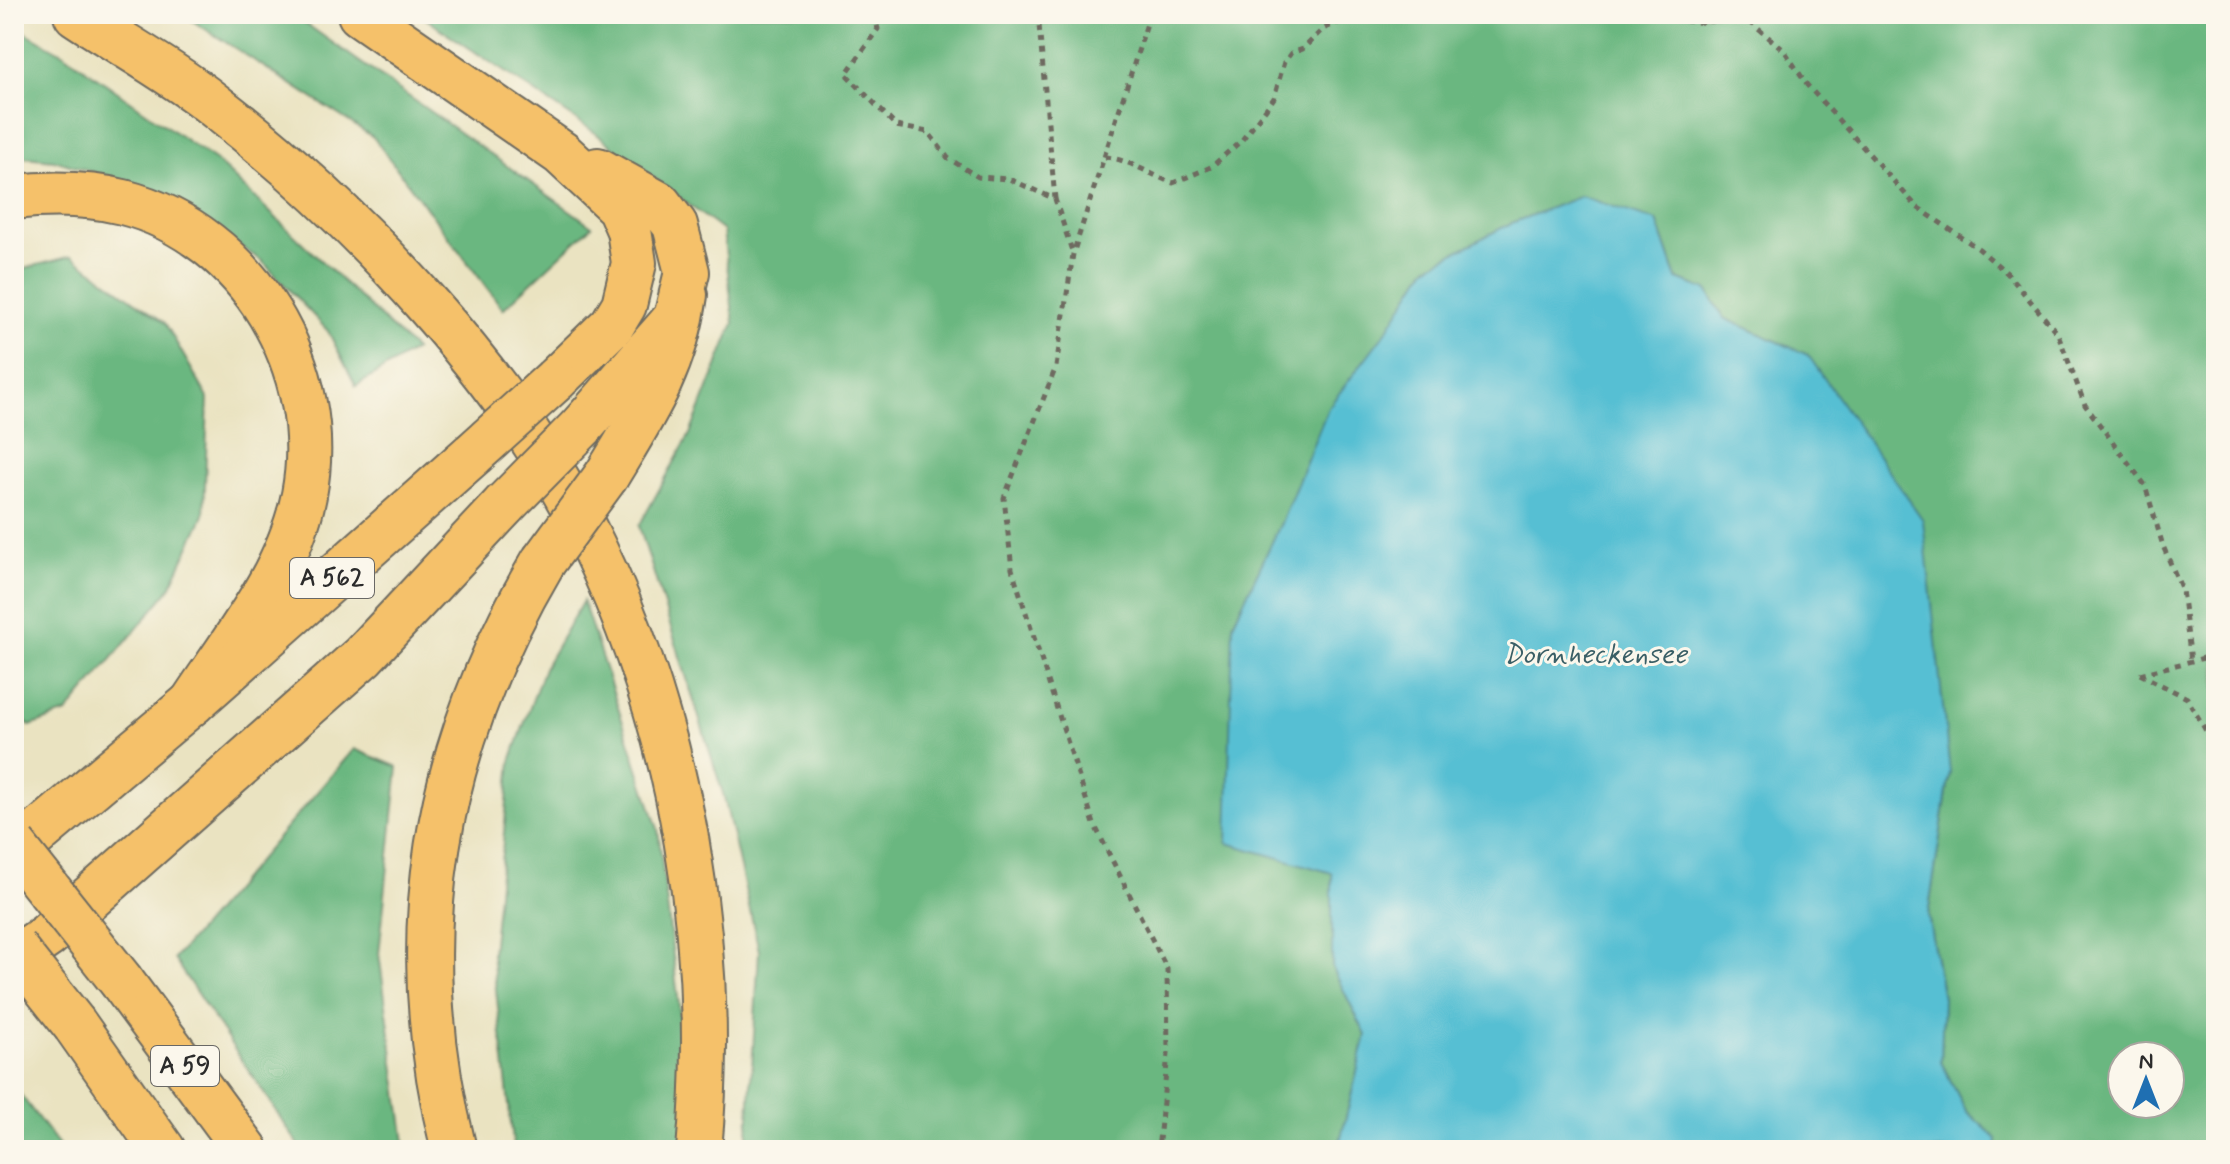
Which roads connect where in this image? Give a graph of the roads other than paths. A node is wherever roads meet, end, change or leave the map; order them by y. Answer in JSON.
{"nodes":[{"id":1,"x":76,"y":14,"type":"edge"},
{"id":2,"x":360,"y":14,"type":"edge"},
{"id":3,"x":561,"y":153,"type":"junction"},
{"id":4,"x":14,"y":197,"type":"edge"},
{"id":5,"x":686,"y":288,"type":"junction"},
{"id":6,"x":192,"y":703,"type":"junction"},
{"id":7,"x":14,"y":846,"type":"edge"},
{"id":8,"x":14,"y":853,"type":"edge"},
{"id":9,"x":25,"y":948,"type":"edge"},
{"id":10,"x":14,"y":976,"type":"edge"},
{"id":11,"x":163,"y":1150,"type":"edge"},
{"id":12,"x":246,"y":1150,"type":"edge"},
{"id":13,"x":454,"y":1150,"type":"edge"},
{"id":14,"x":699,"y":1150,"type":"edge"}],
"edges":[{"from":1,"to":14,"type":"highway"},
{"from":2,"to":3,"type":"highway"},
{"from":3,"to":5,"type":"highway"},
{"from":3,"to":6,"type":"highway","number":"A 562","bridge":true},
{"from":4,"to":6,"type":"highway"},
{"from":5,"to":9,"type":"highway","bridge":true},
{"from":5,"to":13,"type":"highway","bridge":true},
{"from":6,"to":8,"type":"highway","number":"A 562"},
{"from":7,"to":12,"type":"highway","number":"A 59","bridge":true},
{"from":9,"to":10,"type":"highway"},
{"from":9,"to":11,"type":"highway","number":"A 59","bridge":true}]}
